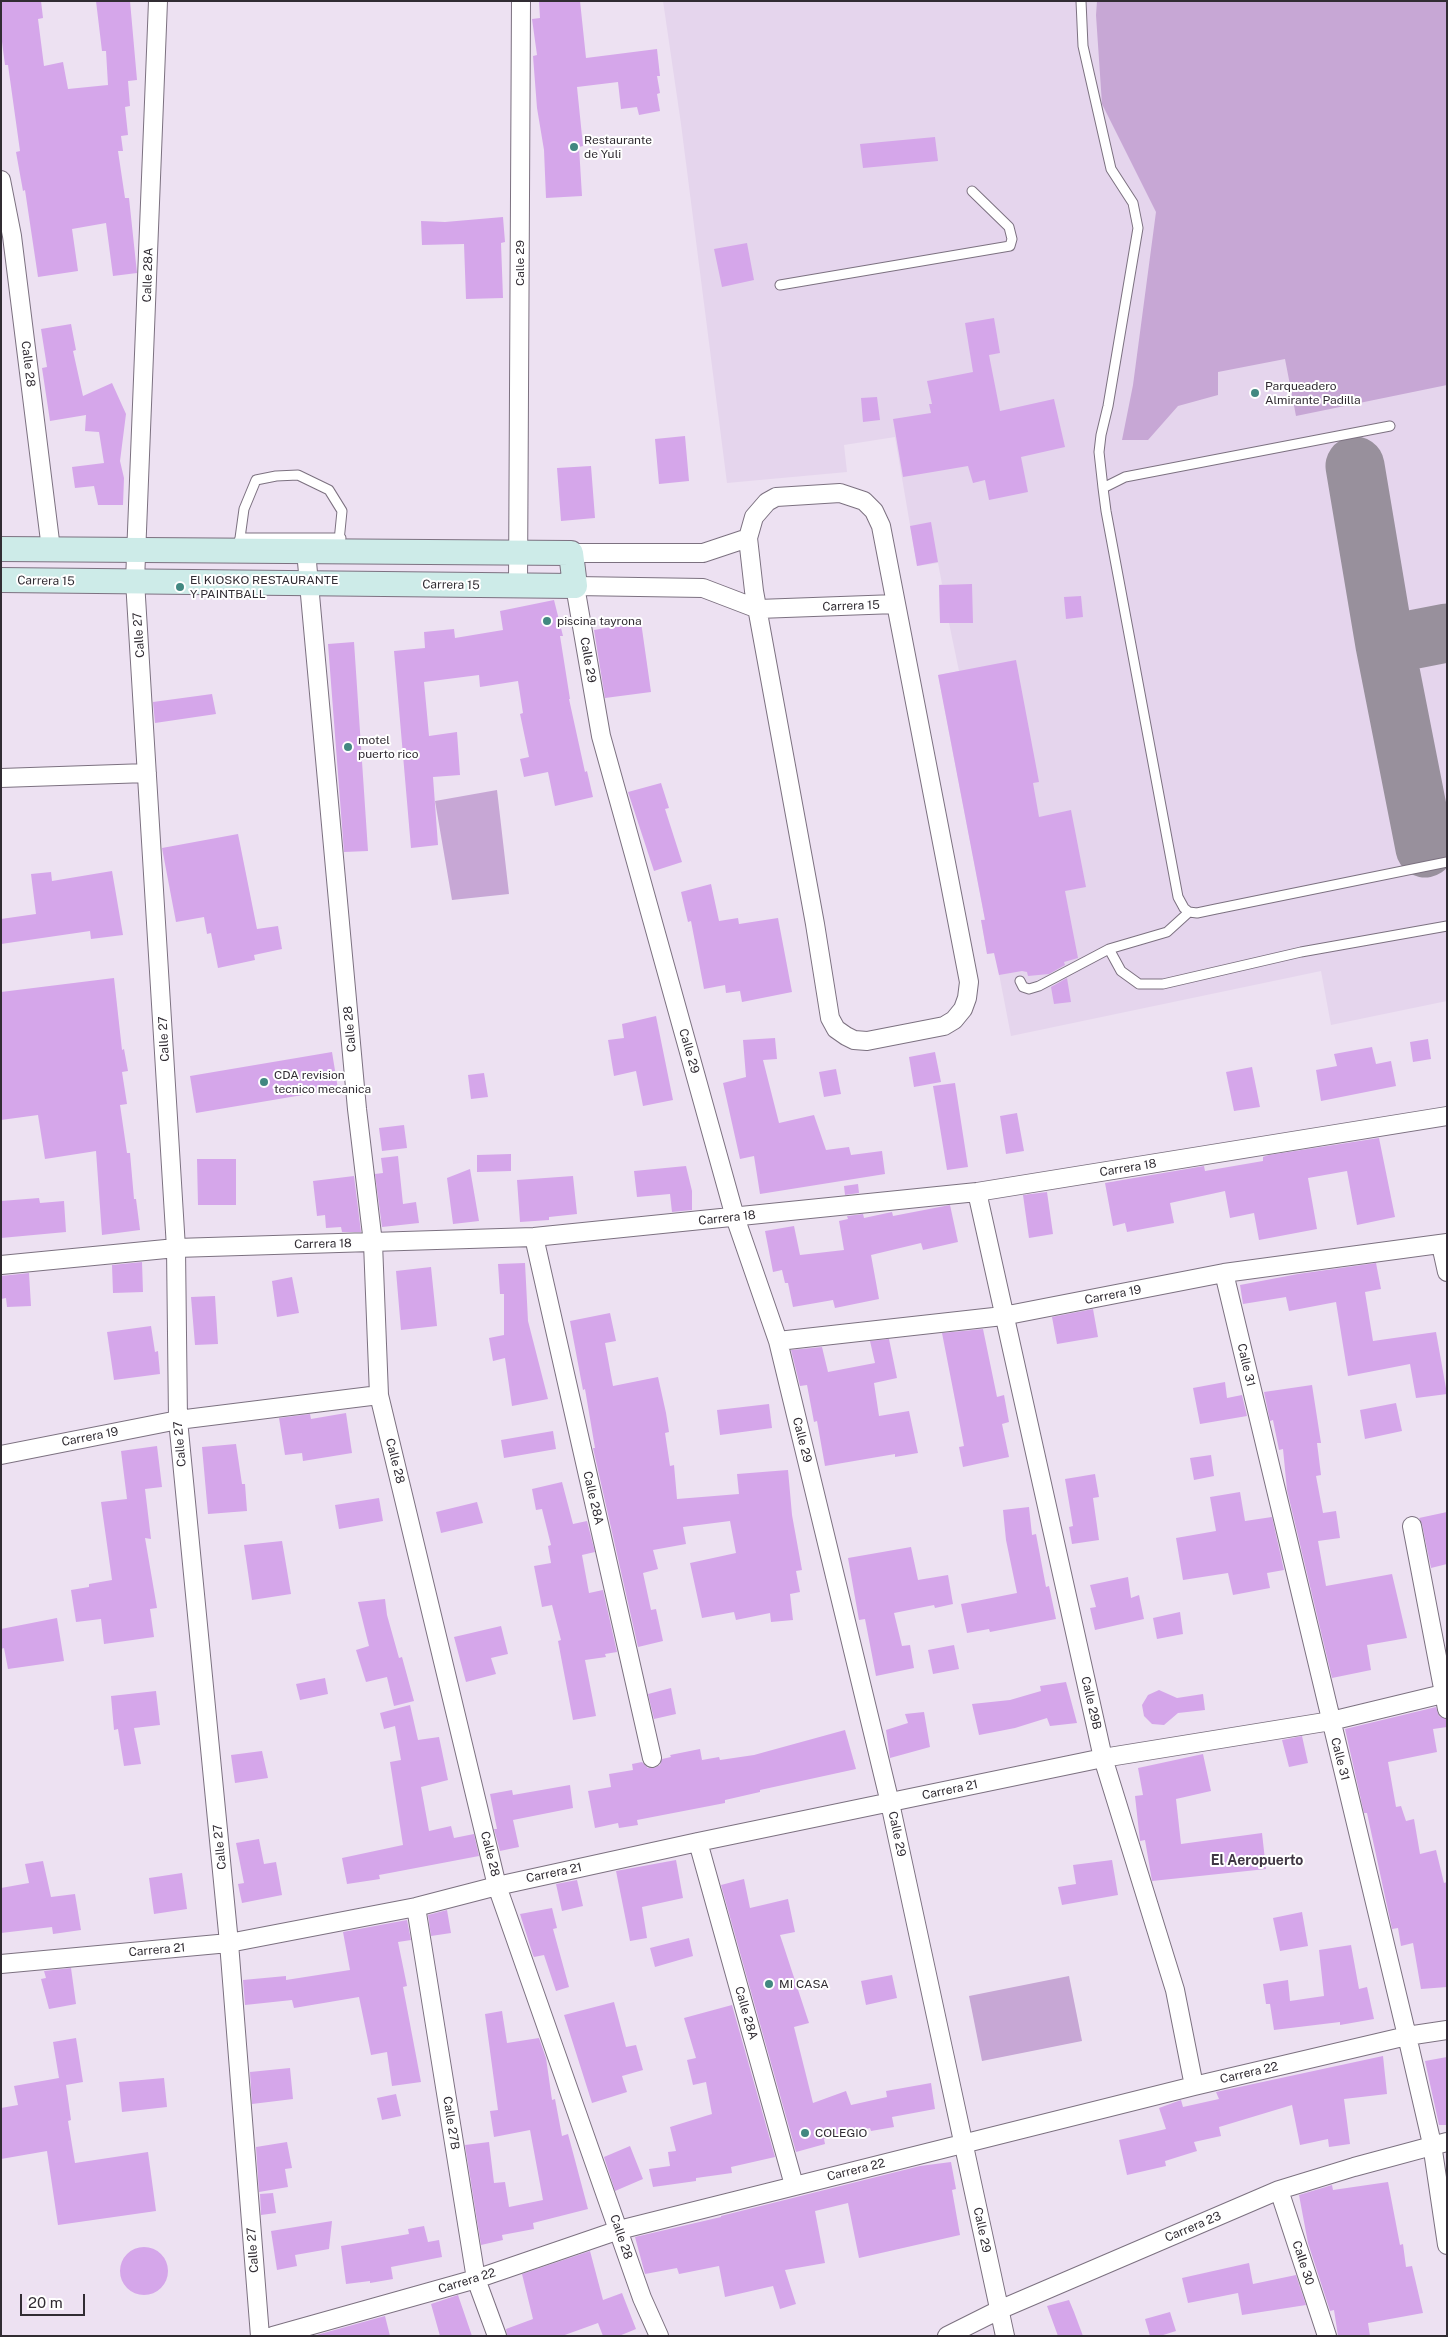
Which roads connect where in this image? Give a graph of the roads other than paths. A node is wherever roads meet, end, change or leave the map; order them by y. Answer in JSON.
{"nodes":[{"id":1,"x":158,"y":1,"type":"edge"},
{"id":2,"x":521,"y":1,"type":"edge"},
{"id":3,"x":1081,"y":1,"type":"edge"},
{"id":4,"x":1,"y":180,"type":"edge"},
{"id":5,"x":972,"y":191,"type":"dead end"},
{"id":6,"x":780,"y":285,"type":"dead end"},
{"id":7,"x":1390,"y":426,"type":"dead end"},
{"id":8,"x":1103,"y":488,"type":"junction"},
{"id":9,"x":748,"y":538,"type":"junction"},
{"id":10,"x":238,"y":544,"type":"junction"},
{"id":11,"x":339,"y":544,"type":"junction"},
{"id":12,"x":1,"y":549,"type":"edge"},
{"id":13,"x":51,"y":549,"type":"junction"},
{"id":14,"x":138,"y":550,"type":"junction"},
{"id":15,"x":306,"y":551,"type":"junction"},
{"id":16,"x":519,"y":552,"type":"junction"},
{"id":17,"x":571,"y":552,"type":"junction"},
{"id":18,"x":1,"y":580,"type":"edge"},
{"id":19,"x":135,"y":581,"type":"junction"},
{"id":20,"x":308,"y":584,"type":"junction"},
{"id":21,"x":518,"y":586,"type":"junction"},
{"id":22,"x":575,"y":586,"type":"junction"},
{"id":23,"x":896,"y":604,"type":"junction"},
{"id":24,"x":758,"y":609,"type":"junction"},
{"id":25,"x":148,"y":773,"type":"junction"},
{"id":26,"x":1,"y":778,"type":"edge"},
{"id":27,"x":1447,"y":862,"type":"edge"},
{"id":28,"x":1190,"y":912,"type":"junction"},
{"id":29,"x":1447,"y":926,"type":"edge"},
{"id":30,"x":1110,"y":949,"type":"junction"},
{"id":31,"x":1020,"y":981,"type":"dead end"},
{"id":32,"x":1447,"y":1116,"type":"edge"},
{"id":33,"x":977,"y":1192,"type":"junction"},
{"id":34,"x":735,"y":1217,"type":"junction"},
{"id":35,"x":534,"y":1237,"type":"junction"},
{"id":36,"x":373,"y":1243,"type":"junction"},
{"id":37,"x":1444,"y":1244,"type":"edge"},
{"id":38,"x":176,"y":1248,"type":"junction"},
{"id":39,"x":1,"y":1265,"type":"edge"},
{"id":40,"x":1447,"y":1272,"type":"edge"},
{"id":41,"x":1224,"y":1273,"type":"junction"},
{"id":42,"x":1003,"y":1316,"type":"junction"},
{"id":43,"x":778,"y":1341,"type":"junction"},
{"id":44,"x":379,"y":1395,"type":"junction"},
{"id":45,"x":178,"y":1420,"type":"junction"},
{"id":46,"x":1,"y":1455,"type":"edge"},
{"id":47,"x":1412,"y":1526,"type":"dead end"},
{"id":48,"x":1446,"y":1699,"type":"edge"},
{"id":49,"x":1331,"y":1721,"type":"junction"},
{"id":50,"x":652,"y":1758,"type":"dead end"},
{"id":51,"x":1103,"y":1758,"type":"junction"},
{"id":52,"x":890,"y":1803,"type":"junction"},
{"id":53,"x":698,"y":1842,"type":"junction"},
{"id":54,"x":497,"y":1886,"type":"junction"},
{"id":55,"x":416,"y":1907,"type":"junction"},
{"id":56,"x":229,"y":1943,"type":"junction"},
{"id":57,"x":1,"y":1964,"type":"edge"},
{"id":58,"x":1447,"y":2030,"type":"edge"},
{"id":59,"x":1407,"y":2036,"type":"junction"},
{"id":60,"x":1194,"y":2086,"type":"junction"},
{"id":61,"x":1439,"y":2143,"type":"edge"},
{"id":62,"x":964,"y":2144,"type":"junction"},
{"id":63,"x":794,"y":2185,"type":"junction"},
{"id":64,"x":1279,"y":2190,"type":"junction"},
{"id":65,"x":618,"y":2230,"type":"junction"},
{"id":66,"x":1447,"y":2246,"type":"edge"},
{"id":67,"x":476,"y":2279,"type":"junction"},
{"id":68,"x":999,"y":2310,"type":"junction"},
{"id":69,"x":260,"y":2336,"type":"edge"},
{"id":70,"x":272,"y":2336,"type":"edge"},
{"id":71,"x":497,"y":2336,"type":"edge"},
{"id":72,"x":659,"y":2336,"type":"edge"},
{"id":73,"x":947,"y":2336,"type":"edge"},
{"id":74,"x":1005,"y":2336,"type":"edge"},
{"id":75,"x":1327,"y":2336,"type":"edge"}],
"edges":[{"from":1,"to":14,"type":"street","name":"Calle 28A"},
{"from":2,"to":16,"type":"street","name":"Calle 29"},
{"from":3,"to":8,"type":"lane"},
{"from":4,"to":13,"type":"street","name":"Calle 28"},
{"from":5,"to":6,"type":"lane"},
{"from":7,"to":8,"type":"lane"},
{"from":8,"to":28,"type":"lane"},
{"from":9,"to":17,"type":"street"},
{"from":9,"to":23,"type":"street"},
{"from":9,"to":24,"type":"street"},
{"from":10,"to":11,"type":"lane"},
{"from":10,"to":11,"type":"lane"},
{"from":10,"to":14,"type":"street"},
{"from":10,"to":15,"type":"street"},
{"from":11,"to":15,"type":"street"},
{"from":11,"to":16,"type":"street"},
{"from":12,"to":13,"type":"street"},
{"from":13,"to":14,"type":"street"},
{"from":14,"to":19,"type":"street","name":"Calle 27"},
{"from":15,"to":20,"type":"street","name":"Calle 28"},
{"from":16,"to":17,"type":"street"},
{"from":16,"to":21,"type":"street","name":"Calle 29"},
{"from":17,"to":22,"type":"street","name":"Calle 29"},
{"from":18,"to":19,"type":"street","name":"Carrera 15"},
{"from":19,"to":20,"type":"street","name":"Carrera 15"},
{"from":19,"to":25,"type":"street","name":"Calle 27"},
{"from":20,"to":21,"type":"street","name":"Carrera 15"},
{"from":20,"to":36,"type":"street","name":"Calle 28"},
{"from":21,"to":22,"type":"street","name":"Carrera 15"},
{"from":22,"to":24,"type":"street","name":"Carrera 15"},
{"from":22,"to":34,"type":"street","name":"Calle 29"},
{"from":23,"to":24,"type":"street","name":"Carrera 15"},
{"from":23,"to":24,"type":"street"},
{"from":25,"to":26,"type":"street"},
{"from":25,"to":38,"type":"street","name":"Calle 27"},
{"from":27,"to":28,"type":"lane"},
{"from":28,"to":30,"type":"lane"},
{"from":29,"to":30,"type":"lane"},
{"from":30,"to":31,"type":"lane"},
{"from":32,"to":33,"type":"street","name":"Carrera 18"},
{"from":33,"to":34,"type":"street","name":"Carrera 18"},
{"from":33,"to":42,"type":"street","name":"Calle 29B"},
{"from":34,"to":35,"type":"street","name":"Carrera 18"},
{"from":34,"to":43,"type":"street","name":"Calle 29"},
{"from":35,"to":36,"type":"street","name":"Carrera 18"},
{"from":35,"to":50,"type":"street","name":"Calle 28A"},
{"from":36,"to":38,"type":"street","name":"Carrera 18"},
{"from":36,"to":44,"type":"street","name":"Calle 28"},
{"from":37,"to":40,"type":"street"},
{"from":37,"to":41,"type":"street","name":"Carrera 19"},
{"from":38,"to":39,"type":"street","name":"Carrera 18"},
{"from":38,"to":45,"type":"street","name":"Calle 27"},
{"from":41,"to":42,"type":"street","name":"Carrera 19"},
{"from":41,"to":49,"type":"street","name":"Calle 31"},
{"from":42,"to":43,"type":"street","name":"Carrera 19"},
{"from":42,"to":51,"type":"street","name":"Calle 29B"},
{"from":43,"to":52,"type":"street","name":"Calle 29"},
{"from":44,"to":45,"type":"street","name":"Carrera 19"},
{"from":44,"to":54,"type":"street","name":"Calle 28"},
{"from":45,"to":46,"type":"street","name":"Carrera 19"},
{"from":45,"to":56,"type":"street","name":"Calle 27"},
{"from":47,"to":48,"type":"street"},
{"from":48,"to":49,"type":"street","name":"Carrera 21"},
{"from":49,"to":51,"type":"street","name":"Carrera 21"},
{"from":49,"to":59,"type":"street","name":"Calle 31"},
{"from":51,"to":52,"type":"street","name":"Carrera 21"},
{"from":51,"to":60,"type":"street","name":"Calle 29B"},
{"from":52,"to":53,"type":"street","name":"Carrera 21"},
{"from":52,"to":62,"type":"street","name":"Calle 29"},
{"from":53,"to":54,"type":"street","name":"Carrera 21"},
{"from":53,"to":63,"type":"street","name":"Calle 28A"},
{"from":54,"to":55,"type":"street","name":"Carrera 21"},
{"from":54,"to":65,"type":"street","name":"Calle 28"},
{"from":55,"to":56,"type":"street","name":"Carrera 21"},
{"from":55,"to":67,"type":"street","name":"Calle 27B"},
{"from":56,"to":57,"type":"street","name":"Carrera 21"},
{"from":56,"to":69,"type":"street","name":"Calle 27"},
{"from":58,"to":59,"type":"street","name":"Carrera 22"},
{"from":59,"to":60,"type":"street","name":"Carrera 22"},
{"from":59,"to":61,"type":"street","name":"Calle 31"},
{"from":60,"to":62,"type":"street","name":"Carrera 22"},
{"from":61,"to":64,"type":"street","name":"Carrera 23"},
{"from":61,"to":66,"type":"street","name":"Calle 31"},
{"from":62,"to":63,"type":"street","name":"Carrera 22"},
{"from":62,"to":68,"type":"street","name":"Calle 29"},
{"from":63,"to":65,"type":"street","name":"Carrera 22"},
{"from":64,"to":68,"type":"street","name":"Carrera 23"},
{"from":64,"to":75,"type":"street","name":"Calle 30"},
{"from":65,"to":67,"type":"street","name":"Carrera 22"},
{"from":65,"to":72,"type":"street","name":"Calle 28"},
{"from":67,"to":70,"type":"street","name":"Carrera 22"},
{"from":67,"to":71,"type":"street","name":"Calle 27B"},
{"from":68,"to":73,"type":"street","name":"Carrera 23"},
{"from":68,"to":74,"type":"street","name":"Calle 29"}]}
